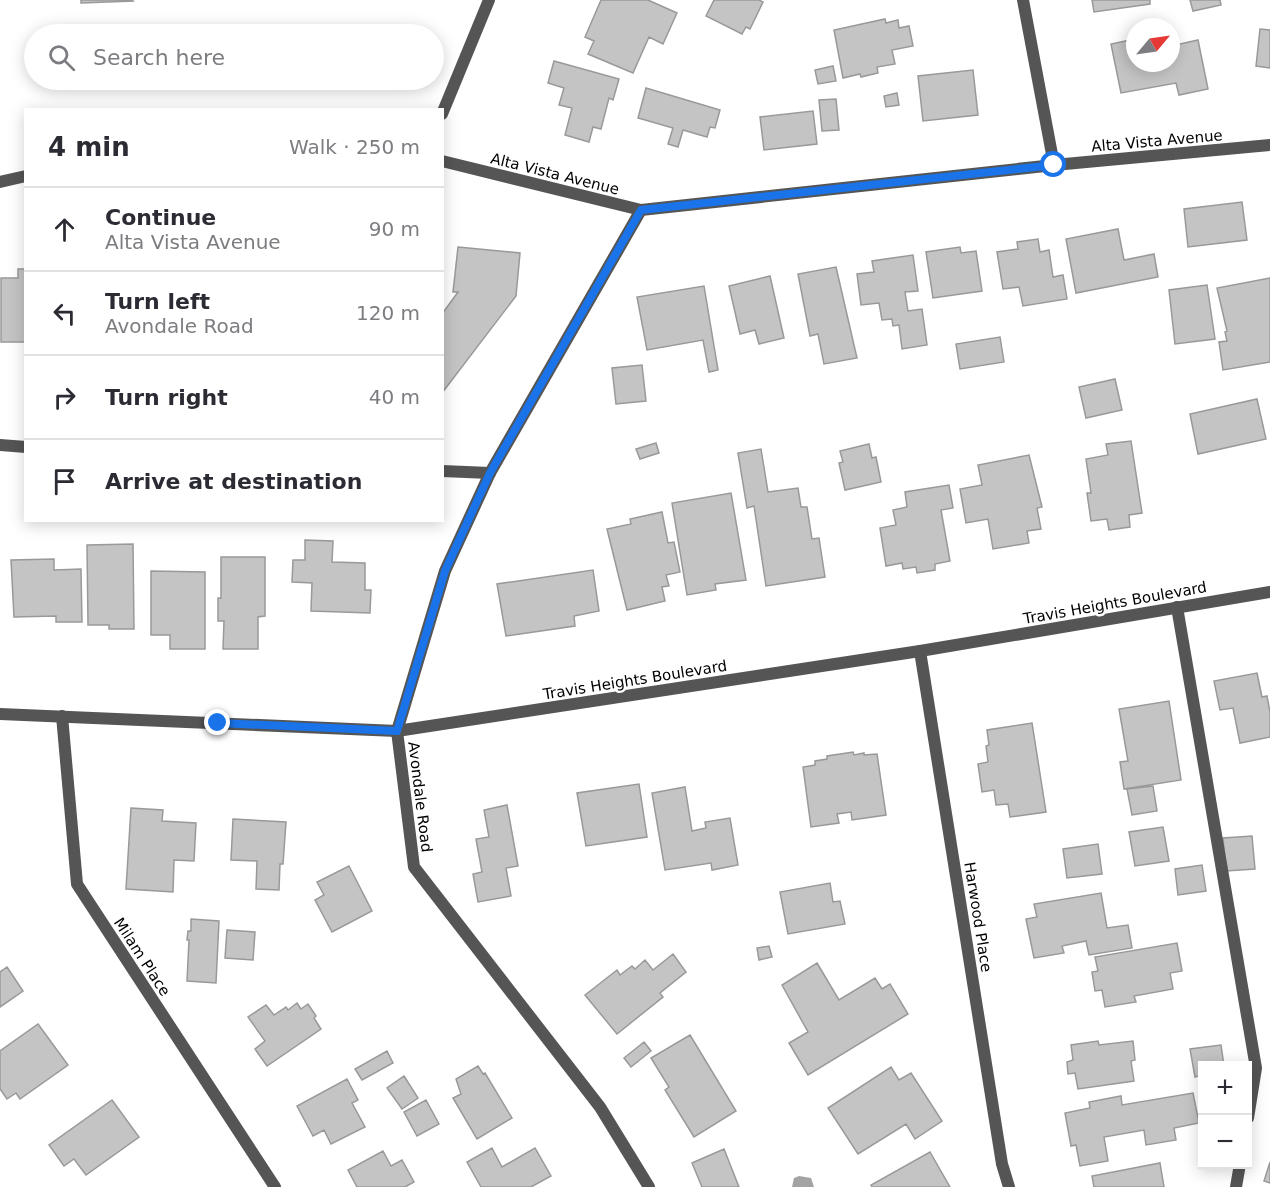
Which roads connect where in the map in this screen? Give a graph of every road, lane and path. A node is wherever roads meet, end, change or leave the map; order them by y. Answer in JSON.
{"nodes":[{"id":1,"x":489,"y":0,"type":"edge"},
{"id":2,"x":1023,"y":0,"type":"edge"},
{"id":3,"x":444,"y":109,"type":"edge"},
{"id":4,"x":1270,"y":145,"type":"edge"},
{"id":5,"x":444,"y":161,"type":"edge"},
{"id":6,"x":1054,"y":165,"type":"junction"},
{"id":7,"x":24,"y":176,"type":"edge"},
{"id":8,"x":0,"y":182,"type":"edge"},
{"id":9,"x":641,"y":210,"type":"junction"},
{"id":10,"x":0,"y":445,"type":"edge"},
{"id":11,"x":24,"y":447,"type":"edge"},
{"id":12,"x":444,"y":471,"type":"edge"},
{"id":13,"x":490,"y":473,"type":"junction"},
{"id":14,"x":1270,"y":592,"type":"edge"},
{"id":15,"x":1177,"y":608,"type":"junction"},
{"id":16,"x":920,"y":651,"type":"junction"},
{"id":17,"x":0,"y":714,"type":"edge"},
{"id":18,"x":62,"y":716,"type":"junction"},
{"id":19,"x":397,"y":731,"type":"junction"},
{"id":20,"x":1248,"y":1115,"type":"edge"},
{"id":21,"x":1239,"y":1169,"type":"edge"},
{"id":22,"x":275,"y":1187,"type":"edge"},
{"id":23,"x":649,"y":1187,"type":"edge"},
{"id":24,"x":1009,"y":1187,"type":"edge"},
{"id":25,"x":1236,"y":1187,"type":"edge"}],
"edges":[{"from":1,"to":3,"type":"street"},
{"from":2,"to":6,"type":"street"},
{"from":4,"to":6,"type":"street","name":"Alta Vista Avenue"},
{"from":5,"to":9,"type":"street","name":"Alta Vista Avenue"},
{"from":6,"to":9,"type":"street","name":"Alta Vista Avenue"},
{"from":7,"to":8,"type":"street"},
{"from":9,"to":13,"type":"street","name":"Avondale Road"},
{"from":10,"to":11,"type":"street"},
{"from":12,"to":13,"type":"street"},
{"from":13,"to":19,"type":"street","name":"Avondale Road"},
{"from":14,"to":15,"type":"street","name":"Travis Heights Boulevard"},
{"from":15,"to":16,"type":"street","name":"Travis Heights Boulevard"},
{"from":15,"to":20,"type":"street"},
{"from":16,"to":19,"type":"street","name":"Travis Heights Boulevard"},
{"from":16,"to":24,"type":"street","name":"Harwood Place"},
{"from":17,"to":18,"type":"street","name":"Travis Heights Boulevard"},
{"from":18,"to":19,"type":"street","name":"Travis Heights Boulevard"},
{"from":18,"to":22,"type":"street","name":"Milam Place"},
{"from":19,"to":23,"type":"street","name":"Avondale Road"},
{"from":21,"to":25,"type":"street"}]}
